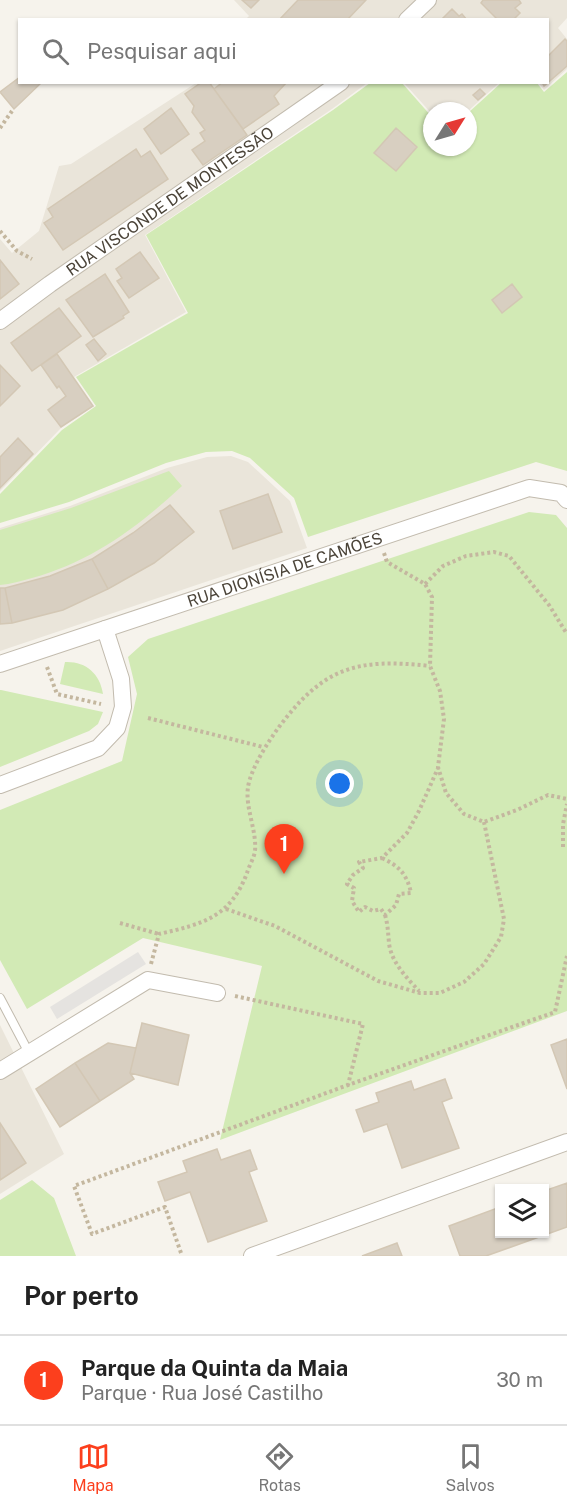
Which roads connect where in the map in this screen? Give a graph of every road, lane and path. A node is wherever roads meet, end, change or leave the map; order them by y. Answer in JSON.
{"nodes":[{"id":1,"x":428,"y":0,"type":"edge"},
{"id":2,"x":409,"y":18,"type":"edge"},
{"id":3,"x":338,"y":84,"type":"edge"},
{"id":4,"x":12,"y":111,"type":"dead end"},
{"id":5,"x":0,"y":128,"type":"edge"},
{"id":6,"x":0,"y":231,"type":"edge"},
{"id":7,"x":32,"y":259,"type":"dead end"},
{"id":8,"x":0,"y":321,"type":"edge"},
{"id":9,"x":567,"y":500,"type":"edge"},
{"id":10,"x":380,"y":538,"type":"junction"},
{"id":11,"x":425,"y":584,"type":"junction"},
{"id":12,"x":105,"y":629,"type":"junction"},
{"id":13,"x":567,"y":634,"type":"edge"},
{"id":14,"x":41,"y":651,"type":"junction"},
{"id":15,"x":0,"y":664,"type":"edge"},
{"id":16,"x":430,"y":666,"type":"junction"},
{"id":17,"x":101,"y":704,"type":"dead end"},
{"id":18,"x":148,"y":718,"type":"dead end"},
{"id":19,"x":263,"y":747,"type":"junction"},
{"id":20,"x":438,"y":767,"type":"junction"},
{"id":21,"x":0,"y":785,"type":"edge"},
{"id":22,"x":567,"y":799,"type":"edge"},
{"id":23,"x":567,"y":804,"type":"edge"},
{"id":24,"x":484,"y":822,"type":"junction"},
{"id":25,"x":563,"y":847,"type":"dead end"},
{"id":26,"x":382,"y":858,"type":"junction"},
{"id":27,"x":226,"y":909,"type":"junction"},
{"id":28,"x":385,"y":915,"type":"junction"},
{"id":29,"x":120,"y":923,"type":"dead end"},
{"id":30,"x":159,"y":934,"type":"junction"},
{"id":31,"x":567,"y":956,"type":"edge"},
{"id":32,"x":148,"y":980,"type":"junction"},
{"id":33,"x":217,"y":993,"type":"dead end"},
{"id":34,"x":420,"y":993,"type":"junction"},
{"id":35,"x":0,"y":998,"type":"edge"},
{"id":36,"x":247,"y":998,"type":"dead end"},
{"id":37,"x":28,"y":1053,"type":"junction"},
{"id":38,"x":0,"y":1071,"type":"edge"},
{"id":39,"x":348,"y":1085,"type":"junction"},
{"id":40,"x":567,"y":1142,"type":"edge"},
{"id":41,"x":181,"y":1253,"type":"dead end"},
{"id":42,"x":252,"y":1256,"type":"edge"}],
"edges":[{"from":1,"to":2,"type":"street"},
{"from":3,"to":8,"type":"street","name":"RUA VISCONDE DE MONTESSÃO"},
{"from":4,"to":5,"type":"path"},
{"from":6,"to":7,"type":"path"},
{"from":9,"to":10,"type":"street","name":"RUA DIONÍSIA DE CAMÕES"},
{"from":10,"to":11,"type":"path"},
{"from":10,"to":12,"type":"street","name":"RUA DIONÍSIA DE CAMÕES"},
{"from":11,"to":13,"type":"path"},
{"from":11,"to":16,"type":"path"},
{"from":12,"to":14,"type":"street","name":"RUA DIONÍSIA DE CAMÕES"},
{"from":12,"to":21,"type":"street"},
{"from":14,"to":15,"type":"street","name":"RUA DIONÍSIA DE CAMÕES"},
{"from":14,"to":17,"type":"path"},
{"from":16,"to":19,"type":"path"},
{"from":16,"to":20,"type":"path"},
{"from":18,"to":19,"type":"path"},
{"from":19,"to":27,"type":"path"},
{"from":20,"to":24,"type":"path"},
{"from":20,"to":26,"type":"path"},
{"from":22,"to":24,"type":"path"},
{"from":23,"to":25,"type":"path"},
{"from":24,"to":34,"type":"path"},
{"from":26,"to":28,"type":"path"},
{"from":26,"to":28,"type":"path"},
{"from":27,"to":30,"type":"path"},
{"from":27,"to":34,"type":"path"},
{"from":28,"to":34,"type":"path"},
{"from":29,"to":30,"type":"path"},
{"from":30,"to":32,"type":"path"},
{"from":31,"to":39,"type":"path"},
{"from":32,"to":33,"type":"street"},
{"from":32,"to":37,"type":"street"},
{"from":35,"to":37,"type":"lane"},
{"from":36,"to":39,"type":"path"},
{"from":37,"to":38,"type":"street"},
{"from":39,"to":41,"type":"path"},
{"from":40,"to":42,"type":"street"}]}
